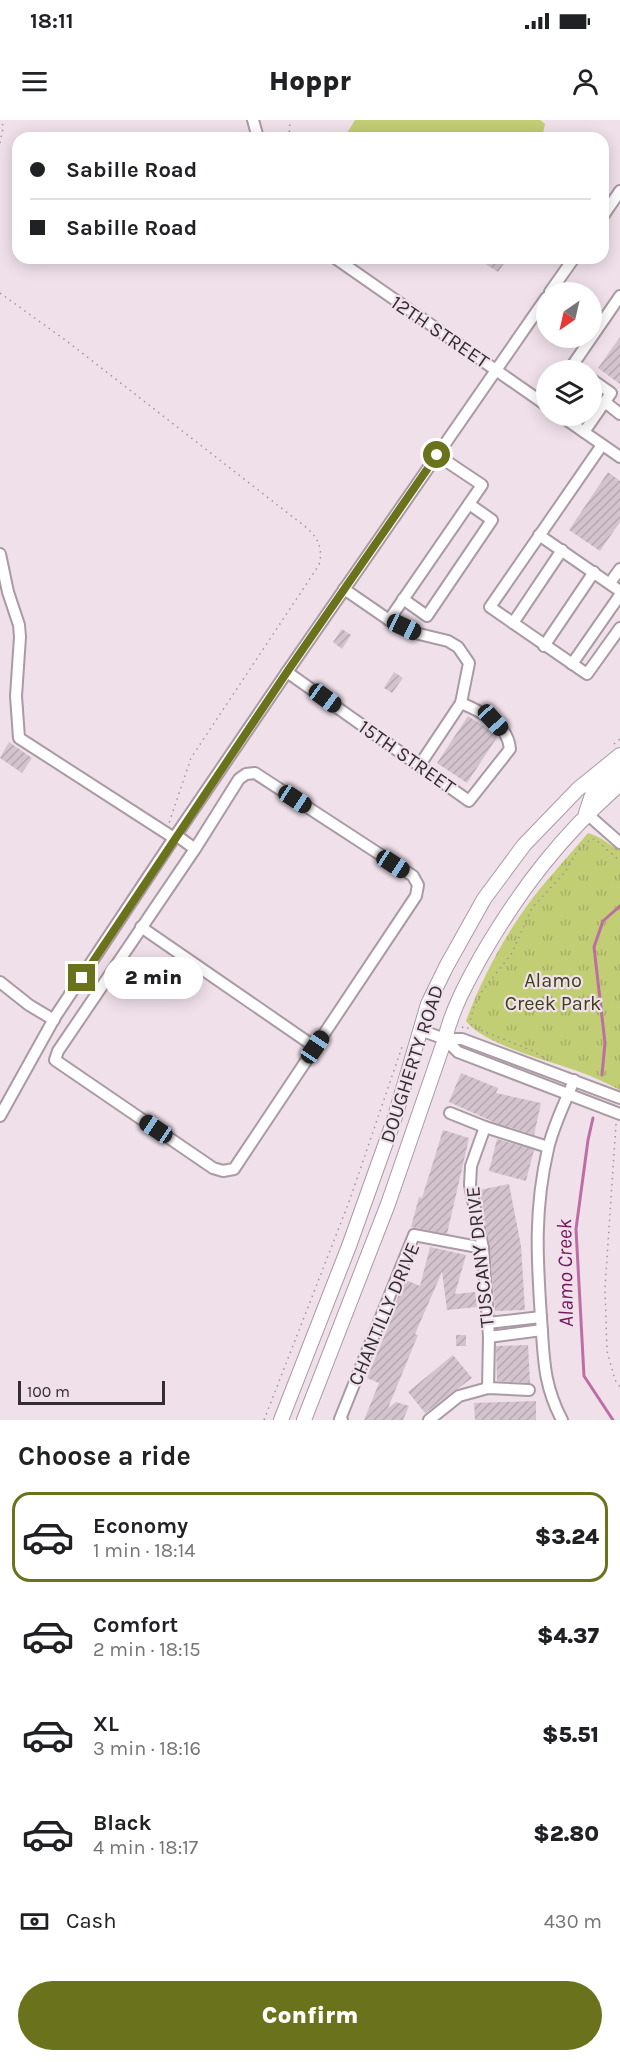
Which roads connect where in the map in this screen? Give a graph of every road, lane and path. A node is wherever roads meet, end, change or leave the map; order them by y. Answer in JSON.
{"nodes":[{"id":1,"x":2,"y":120,"type":"edge"},
{"id":2,"x":0,"y":143,"type":"edge"},
{"id":3,"x":620,"y":191,"type":"edge"},
{"id":4,"x":609,"y":207,"type":"edge"},
{"id":5,"x":344,"y":264,"type":"edge"},
{"id":6,"x":570,"y":264,"type":"edge"},
{"id":7,"x":557,"y":282,"type":"edge"},
{"id":8,"x":0,"y":293,"type":"edge"},
{"id":9,"x":620,"y":296,"type":"edge"},
{"id":10,"x":536,"y":312,"type":"edge"},
{"id":11,"x":576,"y":360,"type":"edge"},
{"id":12,"x":495,"y":370,"type":"junction"},
{"id":13,"x":602,"y":387,"type":"edge"},
{"id":14,"x":536,"y":398,"type":"edge"},
{"id":15,"x":606,"y":402,"type":"junction"},
{"id":16,"x":620,"y":414,"type":"edge"},
{"id":17,"x":575,"y":426,"type":"edge"},
{"id":18,"x":584,"y":432,"type":"junction"},
{"id":19,"x":602,"y":445,"type":"junction"},
{"id":20,"x":437,"y":455,"type":"junction"},
{"id":21,"x":620,"y":457,"type":"edge"},
{"id":22,"x":469,"y":504,"type":"junction"},
{"id":23,"x":539,"y":535,"type":"junction"},
{"id":24,"x":562,"y":550,"type":"junction"},
{"id":25,"x":0,"y":554,"type":"edge"},
{"id":26,"x":620,"y":569,"type":"edge"},
{"id":27,"x":594,"y":572,"type":"junction"},
{"id":28,"x":610,"y":584,"type":"junction"},
{"id":29,"x":344,"y":589,"type":"junction"},
{"id":30,"x":620,"y":591,"type":"edge"},
{"id":31,"x":620,"y":595,"type":"edge"},
{"id":32,"x":404,"y":599,"type":"junction"},
{"id":33,"x":389,"y":620,"type":"junction"},
{"id":34,"x":513,"y":624,"type":"junction"},
{"id":35,"x":620,"y":628,"type":"edge"},
{"id":36,"x":544,"y":646,"type":"junction"},
{"id":37,"x":572,"y":664,"type":"junction"},
{"id":38,"x":287,"y":672,"type":"junction"},
{"id":39,"x":461,"y":703,"type":"junction"},
{"id":40,"x":620,"y":755,"type":"edge"},
{"id":41,"x":418,"y":766,"type":"junction"},
{"id":42,"x":620,"y":769,"type":"edge"},
{"id":43,"x":620,"y":784,"type":"edge"},
{"id":44,"x":586,"y":813,"type":"junction"},
{"id":45,"x":595,"y":833,"type":"dead end"},
{"id":46,"x":172,"y":835,"type":"junction"},
{"id":47,"x":593,"y":839,"type":"junction"},
{"id":48,"x":620,"y":843,"type":"edge"},
{"id":49,"x":195,"y":849,"type":"junction"},
{"id":50,"x":620,"y":861,"type":"edge"},
{"id":51,"x":141,"y":927,"type":"junction"},
{"id":52,"x":0,"y":982,"type":"edge"},
{"id":53,"x":54,"y":1020,"type":"junction"},
{"id":54,"x":471,"y":1025,"type":"junction"},
{"id":55,"x":467,"y":1029,"type":"dead end"},
{"id":56,"x":420,"y":1030,"type":"junction"},
{"id":57,"x":405,"y":1038,"type":"dead end"},
{"id":58,"x":445,"y":1039,"type":"junction"},
{"id":59,"x":315,"y":1047,"type":"junction"},
{"id":60,"x":554,"y":1064,"type":"dead end"},
{"id":61,"x":574,"y":1080,"type":"junction"},
{"id":62,"x":569,"y":1093,"type":"junction"},
{"id":63,"x":620,"y":1098,"type":"edge"},
{"id":64,"x":450,"y":1113,"type":"dead end"},
{"id":65,"x":0,"y":1116,"type":"edge"},
{"id":66,"x":618,"y":1118,"type":"edge"},
{"id":67,"x":484,"y":1127,"type":"junction"},
{"id":68,"x":548,"y":1147,"type":"junction"},
{"id":69,"x":483,"y":1248,"type":"junction"},
{"id":70,"x":541,"y":1317,"type":"junction"},
{"id":71,"x":488,"y":1323,"type":"junction"},
{"id":72,"x":542,"y":1330,"type":"junction"},
{"id":73,"x":489,"y":1337,"type":"junction"},
{"id":74,"x":620,"y":1387,"type":"edge"},
{"id":75,"x":488,"y":1388,"type":"junction"},
{"id":76,"x":529,"y":1390,"type":"dead end"},
{"id":77,"x":264,"y":1420,"type":"edge"},
{"id":78,"x":281,"y":1420,"type":"edge"},
{"id":79,"x":304,"y":1420,"type":"edge"},
{"id":80,"x":342,"y":1420,"type":"edge"},
{"id":81,"x":429,"y":1420,"type":"edge"},
{"id":82,"x":562,"y":1420,"type":"edge"}],
"edges":[{"from":1,"to":2,"type":"path"},
{"from":3,"to":4,"type":"street"},
{"from":5,"to":12,"type":"street","name":"12TH STREET"},
{"from":6,"to":7,"type":"street"},
{"from":8,"to":46,"type":"path"},
{"from":9,"to":11,"type":"street"},
{"from":10,"to":12,"type":"street"},
{"from":12,"to":14,"type":"street","name":"12TH STREET"},
{"from":12,"to":20,"type":"street"},
{"from":13,"to":15,"type":"street"},
{"from":15,"to":16,"type":"street"},
{"from":15,"to":18,"type":"street"},
{"from":17,"to":18,"type":"street"},
{"from":18,"to":19,"type":"street"},
{"from":19,"to":21,"type":"street"},
{"from":19,"to":23,"type":"street"},
{"from":20,"to":22,"type":"street"},
{"from":20,"to":29,"type":"street"},
{"from":22,"to":32,"type":"street"},
{"from":22,"to":32,"type":"street"},
{"from":23,"to":24,"type":"street"},
{"from":23,"to":34,"type":"street"},
{"from":24,"to":27,"type":"street"},
{"from":24,"to":34,"type":"street"},
{"from":25,"to":46,"type":"street"},
{"from":26,"to":28,"type":"street"},
{"from":27,"to":28,"type":"street"},
{"from":27,"to":36,"type":"street"},
{"from":28,"to":30,"type":"street"},
{"from":29,"to":33,"type":"street"},
{"from":29,"to":38,"type":"street"},
{"from":31,"to":37,"type":"street"},
{"from":32,"to":33,"type":"street"},
{"from":33,"to":39,"type":"street"},
{"from":34,"to":36,"type":"street"},
{"from":35,"to":37,"type":"street"},
{"from":36,"to":37,"type":"street"},
{"from":38,"to":41,"type":"street","name":"15TH STREET"},
{"from":38,"to":46,"type":"street"},
{"from":39,"to":41,"type":"street"},
{"from":39,"to":41,"type":"street","name":"15TH STREET"},
{"from":40,"to":56,"type":"main road","name":"DOUGHERTY ROAD"},
{"from":42,"to":44,"type":"main road"},
{"from":43,"to":44,"type":"main road","name":"DOUGHERTY ROAD"},
{"from":44,"to":48,"type":"street"},
{"from":44,"to":58,"type":"main road","name":"DOUGHERTY ROAD"},
{"from":45,"to":47,"type":"path"},
{"from":46,"to":49,"type":"street"},
{"from":46,"to":53,"type":"street"},
{"from":47,"to":50,"type":"path"},
{"from":47,"to":54,"type":"path"},
{"from":49,"to":51,"type":"street"},
{"from":49,"to":59,"type":"street"},
{"from":51,"to":59,"type":"street"},
{"from":51,"to":59,"type":"street"},
{"from":52,"to":53,"type":"street"},
{"from":53,"to":65,"type":"street"},
{"from":54,"to":55,"type":"path"},
{"from":54,"to":60,"type":"path"},
{"from":56,"to":58,"type":"street"},
{"from":56,"to":78,"type":"main road","name":"DOUGHERTY ROAD"},
{"from":57,"to":77,"type":"path"},
{"from":58,"to":61,"type":"street"},
{"from":58,"to":62,"type":"street"},
{"from":58,"to":79,"type":"main road","name":"DOUGHERTY ROAD"},
{"from":61,"to":62,"type":"street"},
{"from":61,"to":63,"type":"street"},
{"from":62,"to":66,"type":"street"},
{"from":62,"to":68,"type":"street"},
{"from":64,"to":67,"type":"street"},
{"from":66,"to":74,"type":"path"},
{"from":67,"to":68,"type":"street"},
{"from":67,"to":69,"type":"street","name":"TUSCANY DRIVE"},
{"from":68,"to":70,"type":"street"},
{"from":69,"to":71,"type":"street","name":"TUSCANY DRIVE"},
{"from":69,"to":80,"type":"street","name":"CHANTILLY DRIVE"},
{"from":70,"to":71,"type":"street"},
{"from":70,"to":72,"type":"street"},
{"from":71,"to":73,"type":"street","name":"TUSCANY DRIVE"},
{"from":72,"to":73,"type":"street"},
{"from":72,"to":82,"type":"street"},
{"from":73,"to":75,"type":"street","name":"TUSCANY DRIVE"},
{"from":75,"to":76,"type":"street"},
{"from":75,"to":81,"type":"street"}]}
